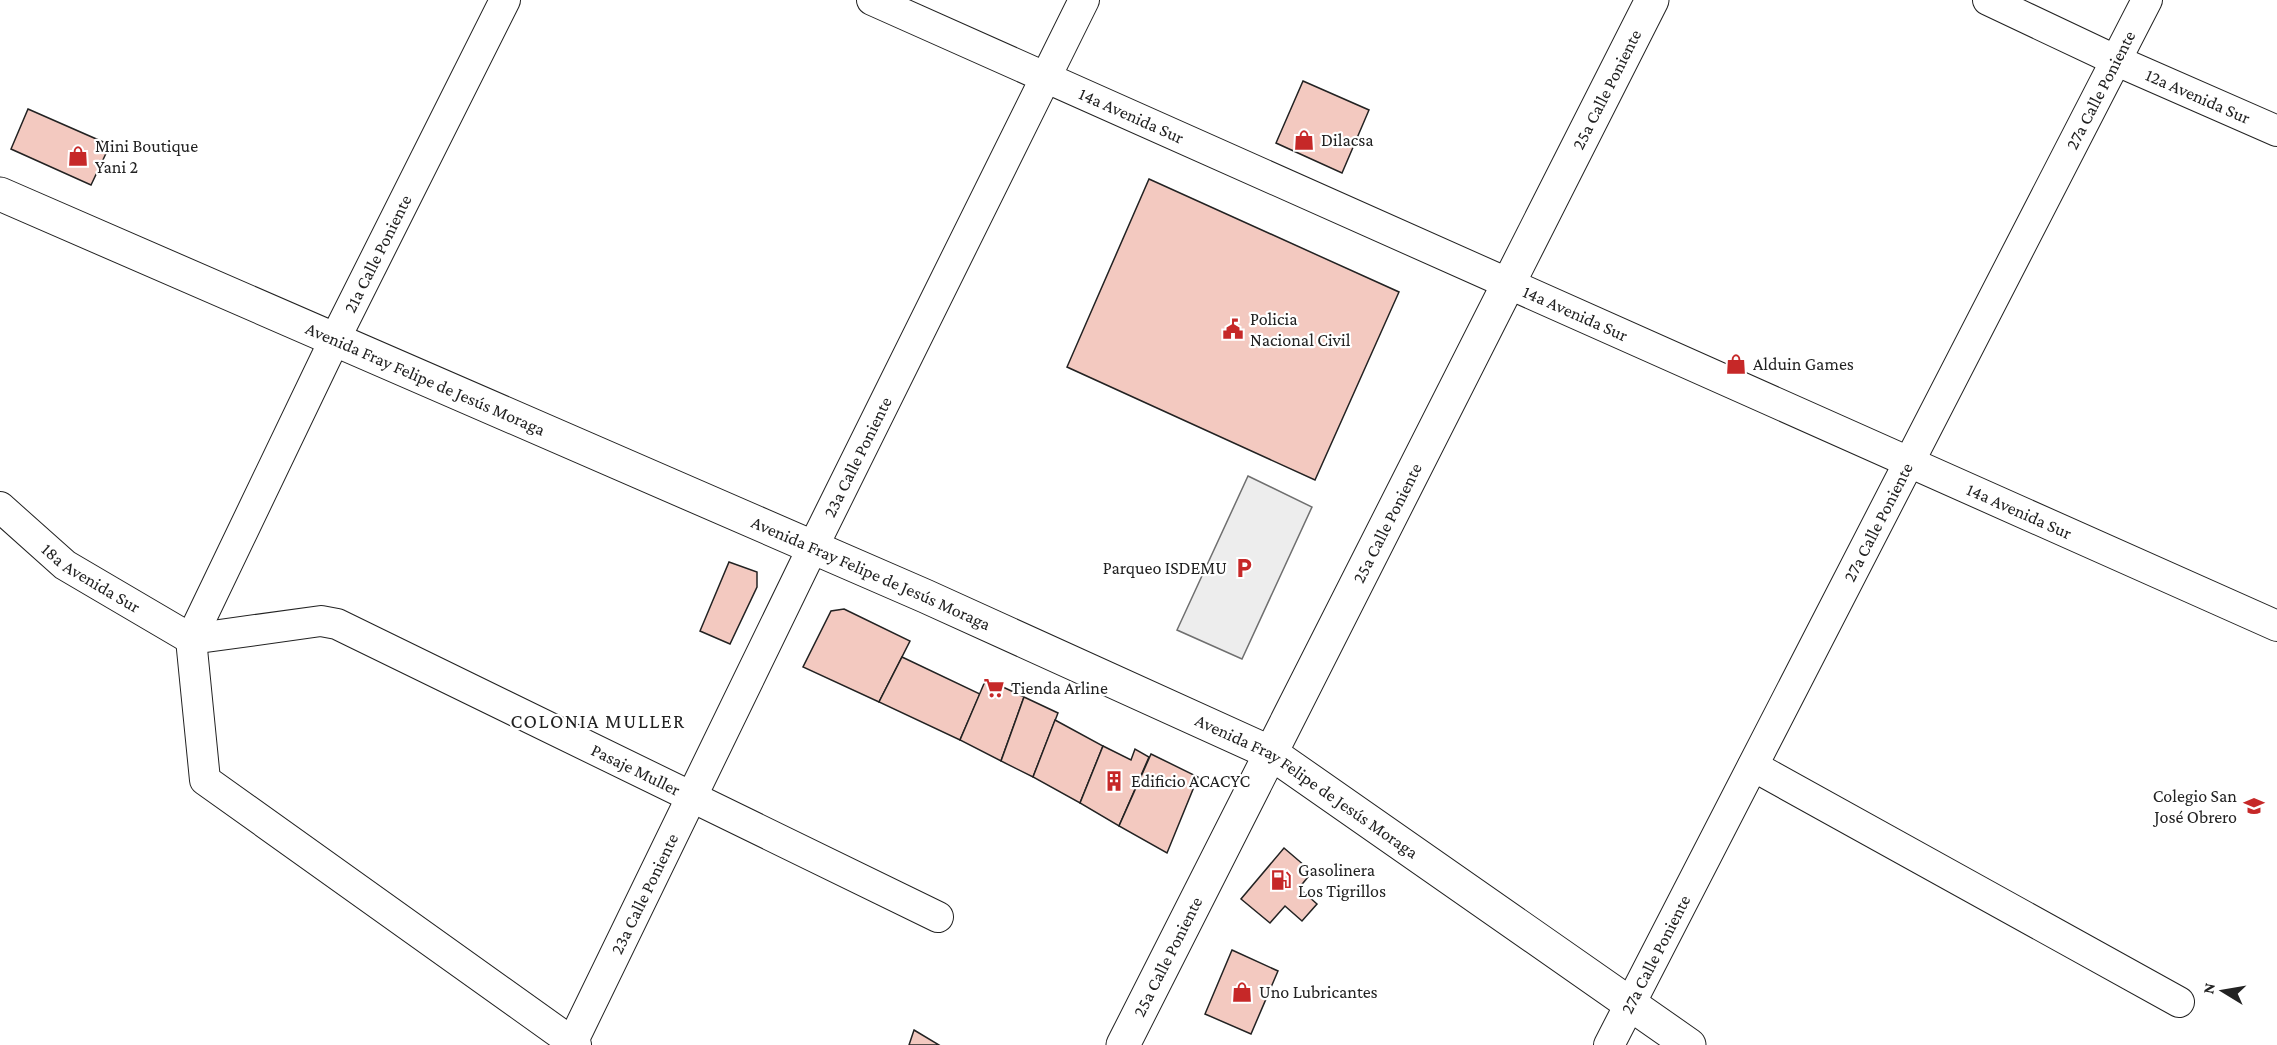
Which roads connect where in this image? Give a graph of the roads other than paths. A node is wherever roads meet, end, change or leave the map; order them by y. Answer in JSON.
{"nodes":[{"id":1,"x":505,"y":0,"type":"edge"},
{"id":2,"x":872,"y":0,"type":"edge"},
{"id":3,"x":1084,"y":0,"type":"edge"},
{"id":4,"x":1652,"y":0,"type":"edge"},
{"id":5,"x":1988,"y":0,"type":"edge"},
{"id":6,"x":2147,"y":0,"type":"edge"},
{"id":7,"x":2115,"y":60,"type":"junction"},
{"id":8,"x":1046,"y":77,"type":"junction"},
{"id":9,"x":2277,"y":131,"type":"edge"},
{"id":10,"x":0,"y":194,"type":"edge"},
{"id":11,"x":1509,"y":283,"type":"junction"},
{"id":12,"x":334,"y":341,"type":"junction"},
{"id":13,"x":1909,"y":461,"type":"junction"},
{"id":14,"x":0,"y":507,"type":"edge"},
{"id":15,"x":813,"y":547,"type":"junction"},
{"id":16,"x":2277,"y":626,"type":"edge"},
{"id":17,"x":190,"y":639,"type":"junction"},
{"id":18,"x":1271,"y":753,"type":"junction"},
{"id":19,"x":1753,"y":766,"type":"junction"},
{"id":20,"x":693,"y":797,"type":"junction"},
{"id":21,"x":938,"y":917,"type":"dead end"},
{"id":22,"x":2179,"y":1002,"type":"dead end"},
{"id":23,"x":1630,"y":1004,"type":"junction"},
{"id":24,"x":573,"y":1044,"type":"edge"},
{"id":25,"x":1123,"y":1045,"type":"edge"},
{"id":26,"x":1609,"y":1045,"type":"edge"},
{"id":27,"x":1689,"y":1045,"type":"edge"}],
"edges":[{"from":1,"to":12,"type":"street","name":"21a Calle Poniente"},
{"from":2,"to":8,"type":"street","name":"14a Avenida Sur"},
{"from":3,"to":8,"type":"street","name":"23a Calle Poniente"},
{"from":4,"to":11,"type":"street","name":"25a Calle Poniente"},
{"from":5,"to":7,"type":"street","name":"12a Avenida Sur"},
{"from":6,"to":7,"type":"street","name":"27a Calle Poniente"},
{"from":7,"to":9,"type":"street","name":"12a Avenida Sur"},
{"from":7,"to":13,"type":"street","name":"27a Calle Poniente"},
{"from":8,"to":11,"type":"street","name":"14a Avenida Sur"},
{"from":8,"to":15,"type":"street","name":"23a Calle Poniente"},
{"from":10,"to":12,"type":"street","name":"Avenida Fray Felipe de Jesús Moraga"},
{"from":11,"to":13,"type":"street","name":"14a Avenida Sur"},
{"from":11,"to":18,"type":"street","name":"25a Calle Poniente"},
{"from":12,"to":15,"type":"street","name":"Avenida Fray Felipe de Jesús Moraga"},
{"from":12,"to":17,"type":"street","name":"21a Calle Poniente"},
{"from":13,"to":16,"type":"street","name":"14a Avenida Sur"},
{"from":13,"to":19,"type":"street","name":"27a Calle Poniente"},
{"from":14,"to":17,"type":"street","name":"18a Avenida Sur"},
{"from":15,"to":18,"type":"street","name":"Avenida Fray Felipe de Jesús Moraga"},
{"from":15,"to":20,"type":"street","name":"23a Calle Poniente"},
{"from":17,"to":20,"type":"street","name":"Pasaje Muller"},
{"from":17,"to":24,"type":"street"},
{"from":18,"to":23,"type":"street","name":"Avenida Fray Felipe de Jesús Moraga"},
{"from":18,"to":25,"type":"street","name":"25a Calle Poniente"},
{"from":19,"to":22,"type":"street"},
{"from":19,"to":23,"type":"street","name":"27a Calle Poniente"},
{"from":20,"to":21,"type":"street","name":"Pasaje Muller"},
{"from":20,"to":24,"type":"street","name":"23a Calle Poniente"},
{"from":23,"to":26,"type":"street","name":"27a Calle Poniente"},
{"from":23,"to":27,"type":"street","name":"Avenida Fray Felipe de Jesús Moraga"}]}
